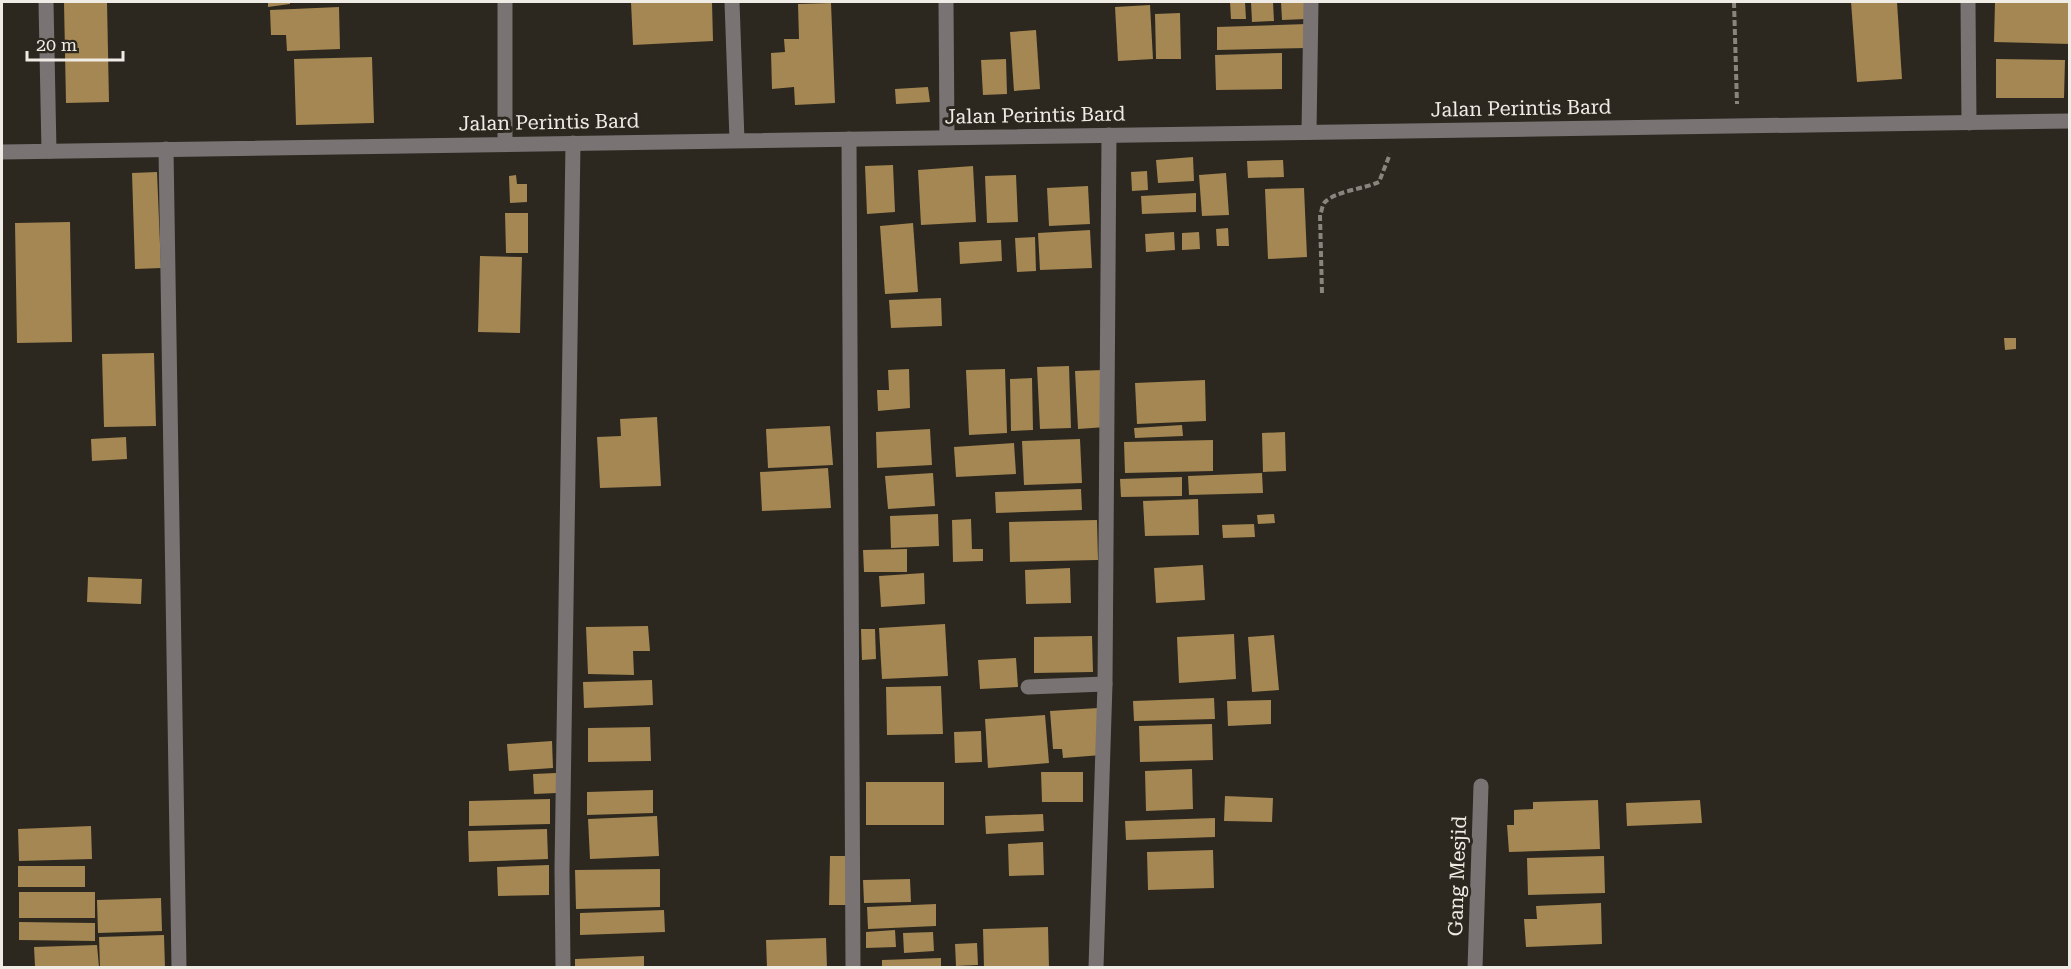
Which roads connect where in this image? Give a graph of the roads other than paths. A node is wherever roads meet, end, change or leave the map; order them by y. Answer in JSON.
{"nodes":[{"id":1,"x":46,"y":2,"type":"edge"},
{"id":2,"x":505,"y":2,"type":"edge"},
{"id":3,"x":732,"y":2,"type":"edge"},
{"id":4,"x":946,"y":2,"type":"edge"},
{"id":5,"x":1311,"y":2,"type":"edge"},
{"id":6,"x":1968,"y":2,"type":"edge"},
{"id":7,"x":2070,"y":121,"type":"edge"},
{"id":8,"x":1969,"y":123,"type":"junction"},
{"id":9,"x":1309,"y":132,"type":"junction"},
{"id":10,"x":1109,"y":135,"type":"junction"},
{"id":11,"x":947,"y":137,"type":"junction"},
{"id":12,"x":849,"y":139,"type":"junction"},
{"id":13,"x":736,"y":140,"type":"junction"},
{"id":14,"x":573,"y":143,"type":"junction"},
{"id":15,"x":505,"y":144,"type":"junction"},
{"id":16,"x":166,"y":149,"type":"junction"},
{"id":17,"x":49,"y":151,"type":"junction"},
{"id":18,"x":2,"y":152,"type":"edge"},
{"id":19,"x":1105,"y":684,"type":"junction"},
{"id":20,"x":1028,"y":687,"type":"dead end"},
{"id":21,"x":1480,"y":786,"type":"dead end"},
{"id":22,"x":179,"y":968,"type":"edge"},
{"id":23,"x":562,"y":968,"type":"edge"},
{"id":24,"x":853,"y":968,"type":"edge"},
{"id":25,"x":1096,"y":968,"type":"edge"},
{"id":26,"x":1475,"y":968,"type":"edge"}],
"edges":[{"from":1,"to":17,"type":"street"},
{"from":2,"to":15,"type":"street"},
{"from":3,"to":13,"type":"street"},
{"from":4,"to":11,"type":"street"},
{"from":5,"to":9,"type":"street"},
{"from":6,"to":8,"type":"street"},
{"from":7,"to":8,"type":"street","name":"Jalan Perintis Bard"},
{"from":8,"to":9,"type":"street","name":"Jalan Perintis Bard"},
{"from":9,"to":10,"type":"street","name":"Jalan Perintis Bard"},
{"from":10,"to":11,"type":"street","name":"Jalan Perintis Bard"},
{"from":10,"to":19,"type":"street"},
{"from":11,"to":12,"type":"street","name":"Jalan Perintis Bard"},
{"from":12,"to":13,"type":"street","name":"Jalan Perintis Bard"},
{"from":12,"to":24,"type":"street"},
{"from":13,"to":14,"type":"street","name":"Jalan Perintis Bard"},
{"from":14,"to":15,"type":"street","name":"Jalan Perintis Bard"},
{"from":14,"to":23,"type":"street"},
{"from":15,"to":16,"type":"street","name":"Jalan Perintis Bard"},
{"from":16,"to":17,"type":"street","name":"Jalan Perintis Bard"},
{"from":16,"to":22,"type":"street"},
{"from":17,"to":18,"type":"street","name":"Jalan Perintis Bard"},
{"from":19,"to":20,"type":"street"},
{"from":19,"to":25,"type":"street"},
{"from":21,"to":26,"type":"street","name":"Gang Mesjid"}]}
